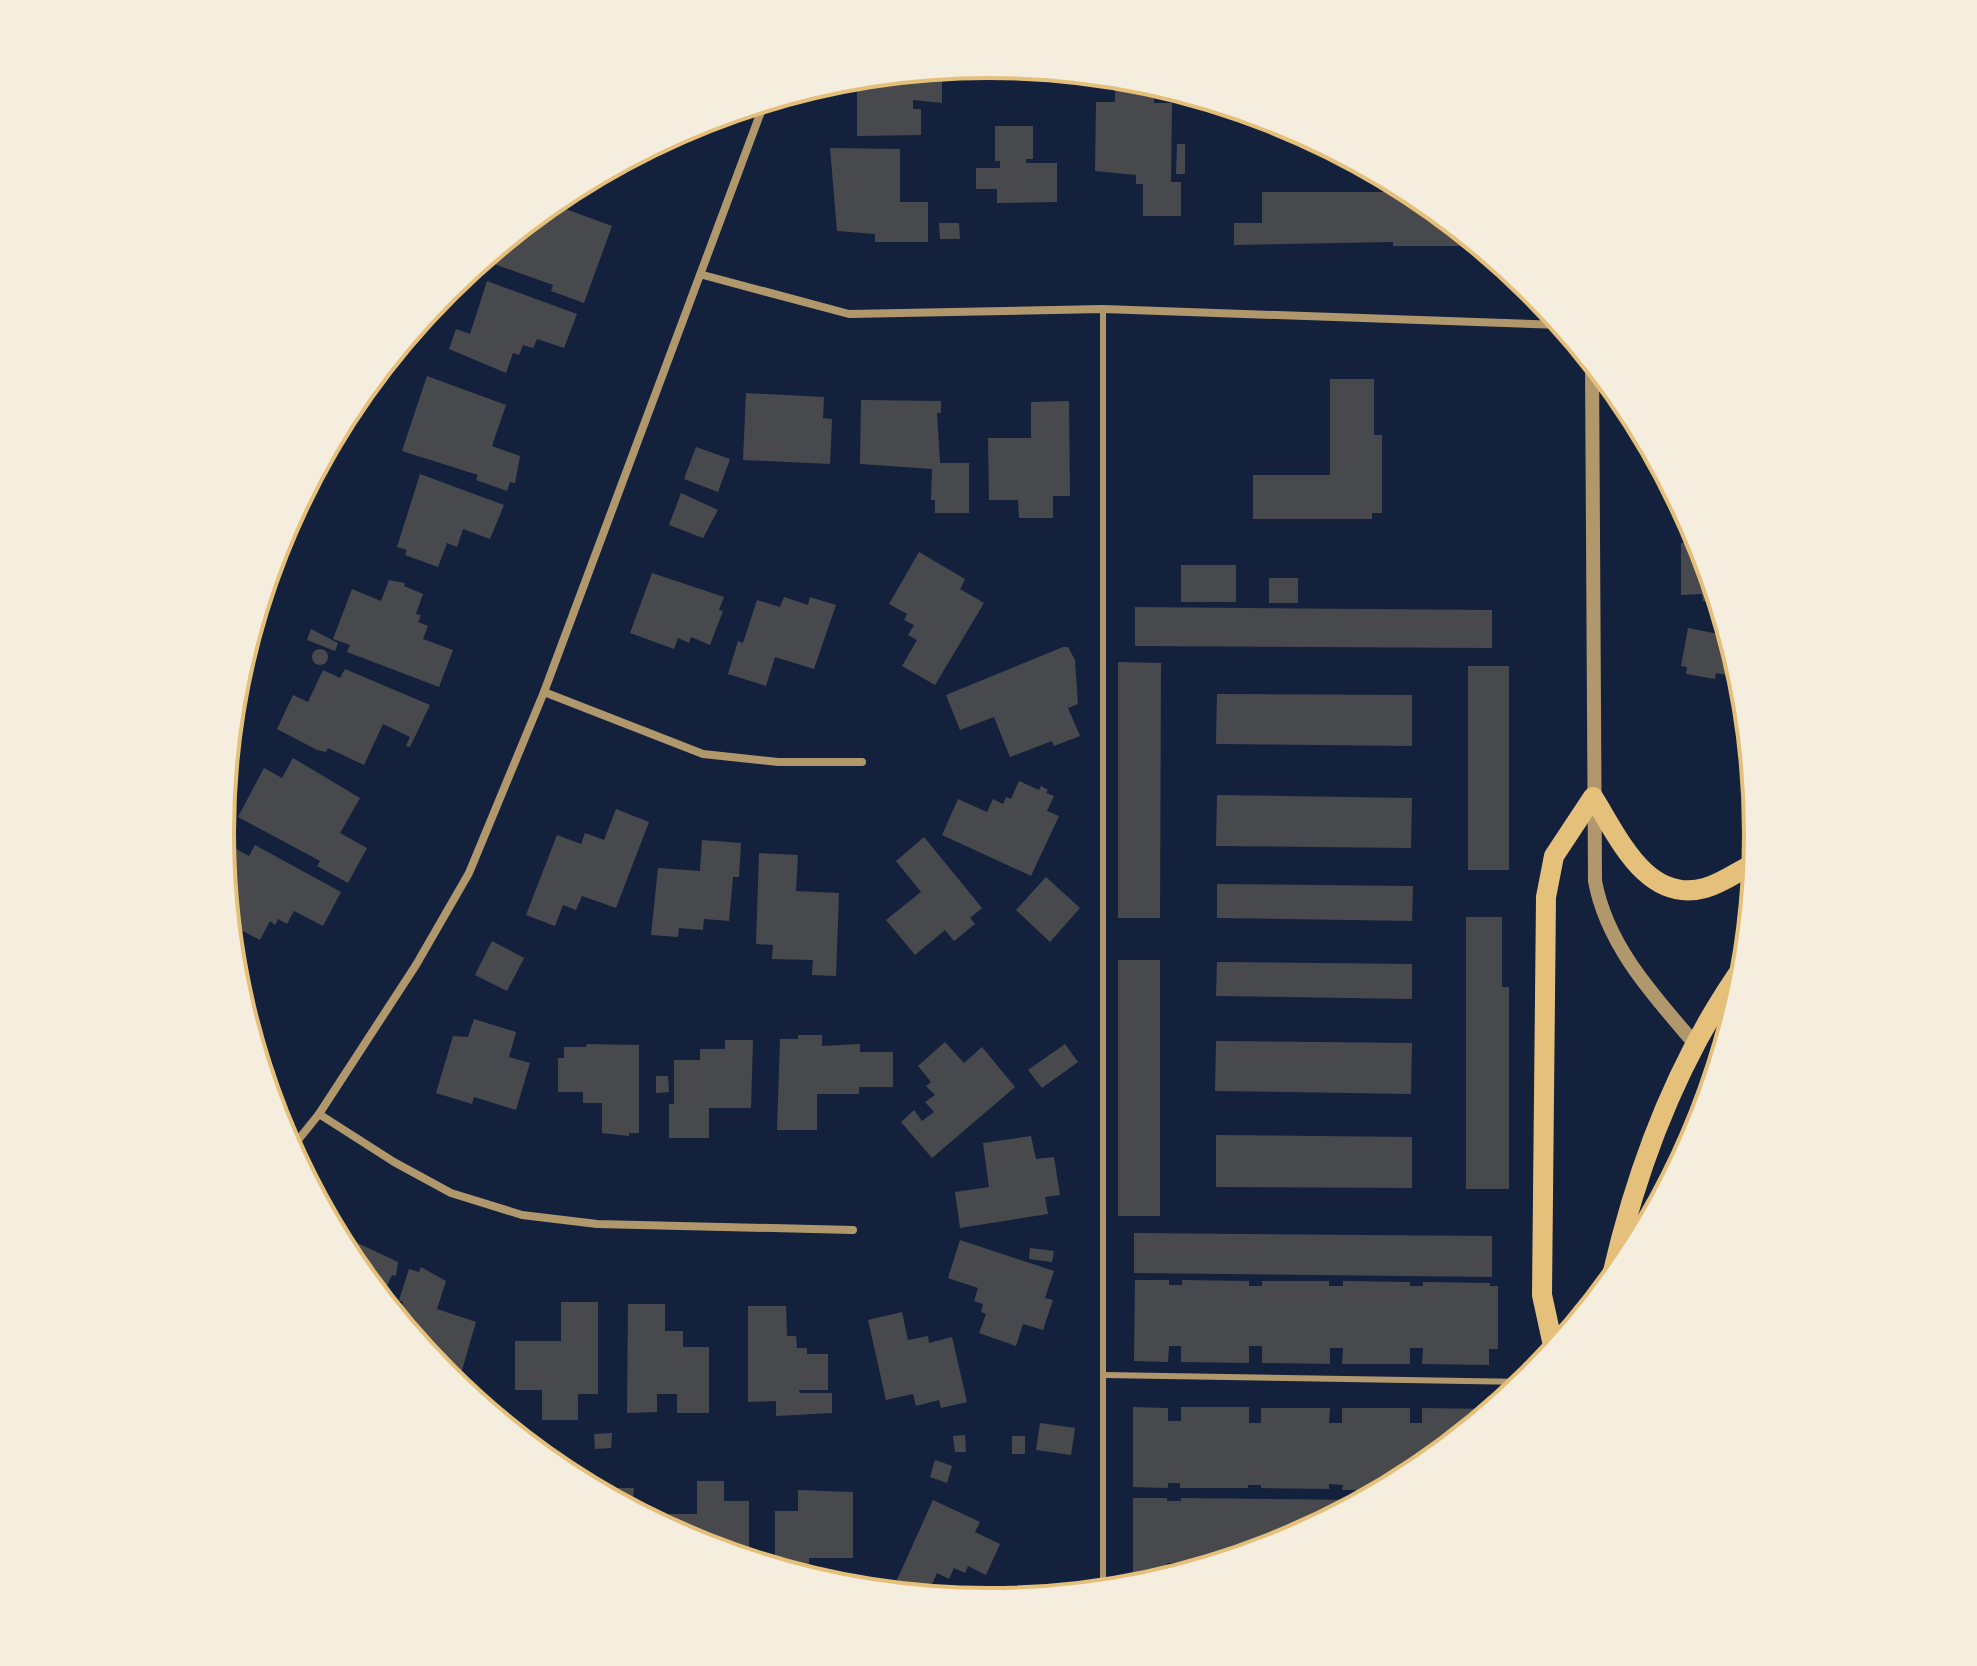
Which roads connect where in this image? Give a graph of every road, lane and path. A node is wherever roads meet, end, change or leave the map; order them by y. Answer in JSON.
{"nodes":[{"id":1,"x":760,"y":114,"type":"edge"},
{"id":2,"x":703,"y":275,"type":"junction"},
{"id":3,"x":1103,"y":309,"type":"junction"},
{"id":4,"x":1546,"y":324,"type":"edge"},
{"id":5,"x":1592,"y":380,"type":"edge"},
{"id":6,"x":544,"y":692,"type":"junction"},
{"id":7,"x":862,"y":762,"type":"dead end"},
{"id":8,"x":1593,"y":797,"type":"junction"},
{"id":9,"x":1743,"y":869,"type":"edge"},
{"id":10,"x":1725,"y":996,"type":"edge"},
{"id":11,"x":1696,"y":1045,"type":"junction"},
{"id":12,"x":319,"y":1114,"type":"junction"},
{"id":13,"x":299,"y":1139,"type":"edge"},
{"id":14,"x":853,"y":1230,"type":"dead end"},
{"id":15,"x":1622,"y":1243,"type":"edge"},
{"id":16,"x":1551,"y":1336,"type":"edge"},
{"id":17,"x":1103,"y":1375,"type":"junction"},
{"id":18,"x":1506,"y":1382,"type":"edge"},
{"id":19,"x":1103,"y":1579,"type":"edge"}],
"edges":[{"from":1,"to":2,"type":"street"},
{"from":2,"to":3,"type":"street"},
{"from":2,"to":6,"type":"street"},
{"from":3,"to":4,"type":"street"},
{"from":3,"to":17,"type":"lane"},
{"from":5,"to":8,"type":"street"},
{"from":6,"to":7,"type":"street"},
{"from":6,"to":12,"type":"street"},
{"from":8,"to":9,"type":"main road"},
{"from":8,"to":11,"type":"street"},
{"from":8,"to":16,"type":"main road"},
{"from":10,"to":11,"type":"main road"},
{"from":11,"to":15,"type":"main road"},
{"from":12,"to":13,"type":"street"},
{"from":12,"to":14,"type":"street"},
{"from":17,"to":18,"type":"lane"},
{"from":17,"to":19,"type":"lane"}]}
